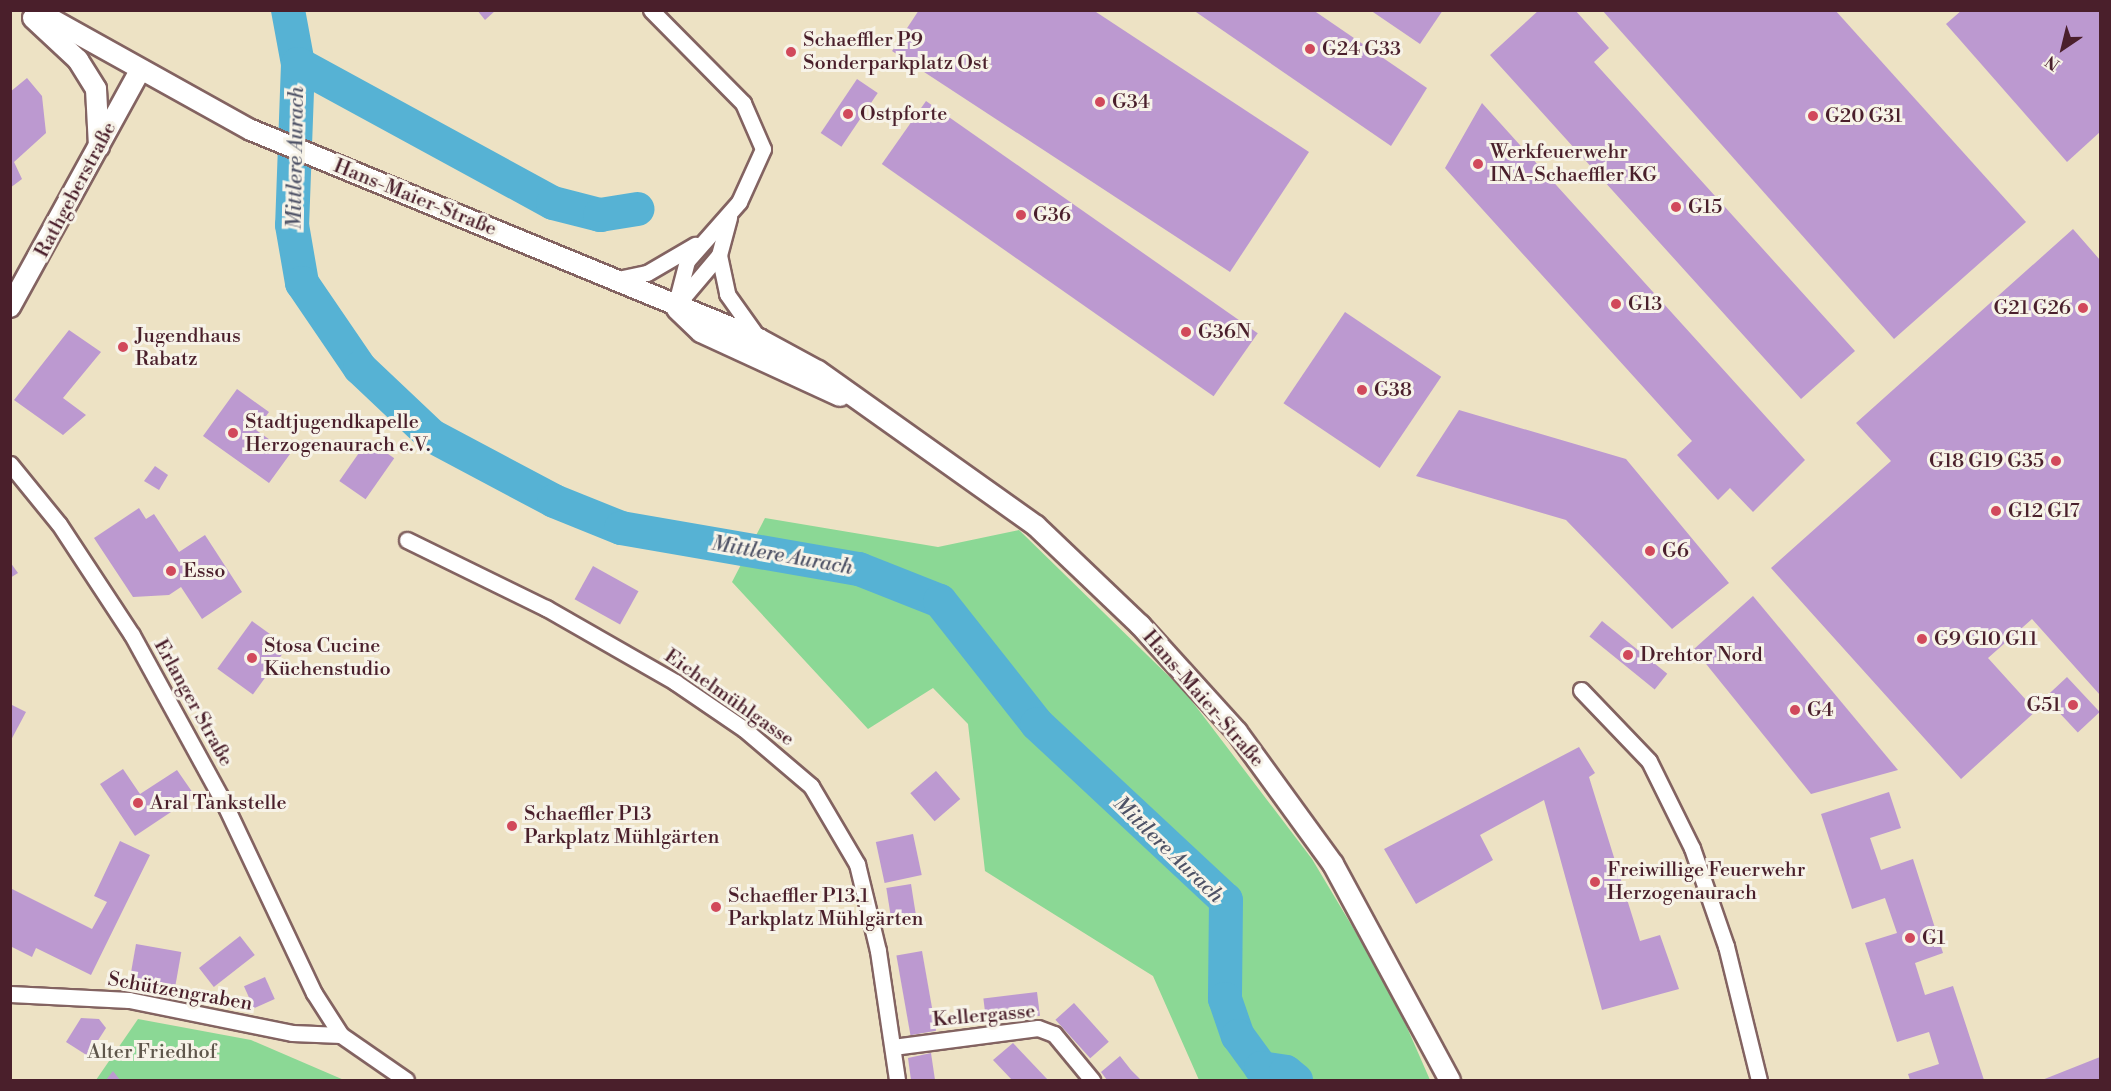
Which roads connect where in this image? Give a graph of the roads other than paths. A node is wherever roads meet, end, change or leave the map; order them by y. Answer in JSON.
{"nodes":[{"id":1,"x":25,"y":10,"type":"edge"},
{"id":2,"x":35,"y":10,"type":"edge"},
{"id":3,"x":651,"y":10,"type":"edge"},
{"id":4,"x":140,"y":71,"type":"junction"},
{"id":5,"x":99,"y":147,"type":"junction"},
{"id":6,"x":730,"y":216,"type":"junction"},
{"id":7,"x":705,"y":239,"type":"junction"},
{"id":8,"x":719,"y":255,"type":"junction"},
{"id":9,"x":611,"y":280,"type":"junction"},
{"id":10,"x":10,"y":307,"type":"edge"},
{"id":11,"x":675,"y":307,"type":"junction"},
{"id":12,"x":759,"y":339,"type":"junction"},
{"id":13,"x":859,"y":402,"type":"junction"},
{"id":14,"x":10,"y":464,"type":"edge"},
{"id":15,"x":407,"y":540,"type":"dead end"},
{"id":16,"x":1581,"y":690,"type":"dead end"},
{"id":17,"x":10,"y":994,"type":"edge"},
{"id":18,"x":341,"y":1035,"type":"junction"},
{"id":19,"x":893,"y":1047,"type":"junction"},
{"id":20,"x":1089,"y":1079,"type":"edge"},
{"id":21,"x":405,"y":1080,"type":"edge"},
{"id":22,"x":897,"y":1080,"type":"edge"},
{"id":23,"x":1450,"y":1080,"type":"edge"},
{"id":24,"x":1759,"y":1080,"type":"edge"}],
"edges":[{"from":1,"to":5,"type":"street"},
{"from":2,"to":4,"type":"street","name":"Hans-Maier-Straße"},
{"from":3,"to":6,"type":"street"},
{"from":4,"to":5,"type":"street","name":"Rathgeberstraße"},
{"from":4,"to":9,"type":"street","name":"Hans-Maier-Straße"},
{"from":5,"to":10,"type":"street","name":"Rathgeberstraße"},
{"from":6,"to":7,"type":"street"},
{"from":6,"to":8,"type":"street"},
{"from":7,"to":9,"type":"street"},
{"from":7,"to":11,"type":"street"},
{"from":8,"to":11,"type":"street"},
{"from":8,"to":12,"type":"street"},
{"from":9,"to":11,"type":"street","name":"Hans-Maier-Straße"},
{"from":11,"to":12,"type":"street","name":"Hans-Maier-Straße"},
{"from":11,"to":13,"type":"street","name":"Hans-Maier-Straße"},
{"from":12,"to":13,"type":"street","name":"Hans-Maier-Straße"},
{"from":13,"to":23,"type":"street","name":"Hans-Maier-Straße"},
{"from":14,"to":18,"type":"street","name":"Erlanger Straße"},
{"from":15,"to":19,"type":"street","name":"Eichelmühlgasse"},
{"from":16,"to":24,"type":"street"},
{"from":17,"to":18,"type":"street","name":"Schützengraben"},
{"from":18,"to":21,"type":"street","name":"Erlanger Straße"},
{"from":19,"to":20,"type":"street","name":"Kellergasse"},
{"from":19,"to":22,"type":"street","name":"Eichelmühlgasse"}]}
